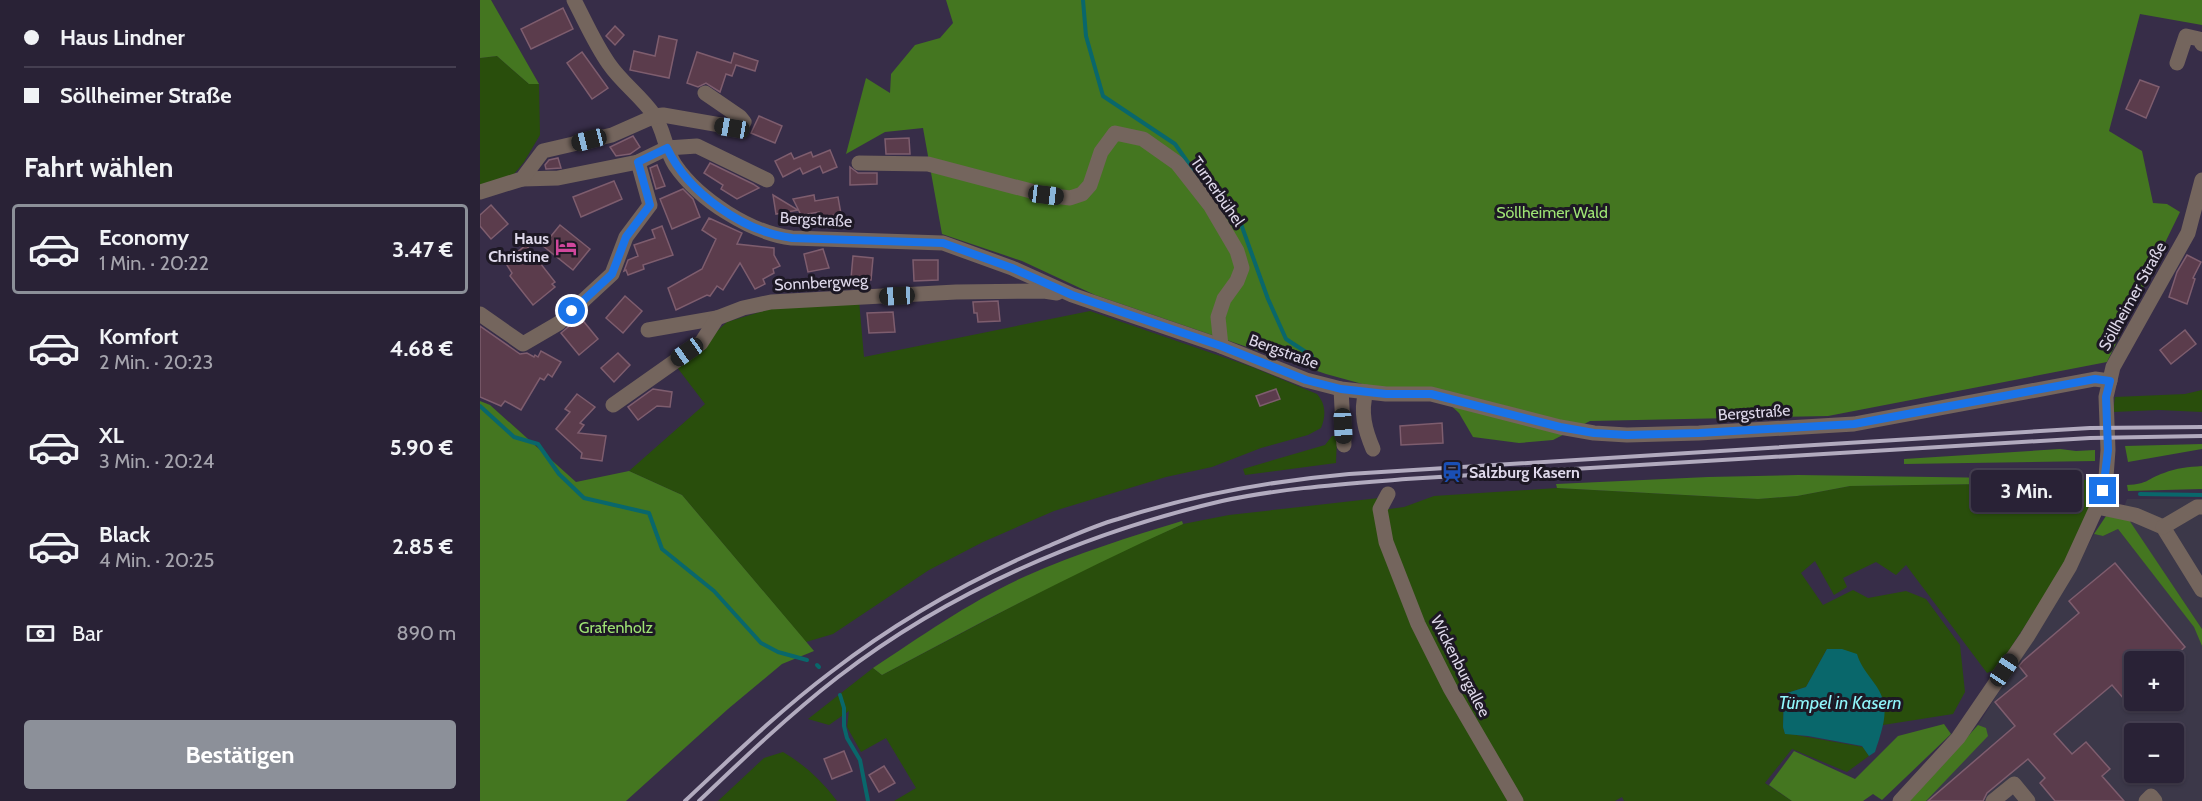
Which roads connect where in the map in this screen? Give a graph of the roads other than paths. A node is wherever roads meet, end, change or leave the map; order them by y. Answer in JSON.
{"nodes":[{"id":1,"x":574,"y":0,"type":"edge"},
{"id":2,"x":2202,"y":44,"type":"edge"},
{"id":3,"x":2177,"y":63,"type":"dead end"},
{"id":4,"x":705,"y":93,"type":"dead end"},
{"id":5,"x":655,"y":116,"type":"junction"},
{"id":6,"x":667,"y":148,"type":"junction"},
{"id":7,"x":638,"y":162,"type":"junction"},
{"id":8,"x":859,"y":163,"type":"dead end"},
{"id":9,"x":522,"y":179,"type":"junction"},
{"id":10,"x":767,"y":180,"type":"dead end"},
{"id":11,"x":2202,"y":180,"type":"edge"},
{"id":12,"x":480,"y":192,"type":"edge"},
{"id":13,"x":1072,"y":295,"type":"junction"},
{"id":14,"x":480,"y":314,"type":"edge"},
{"id":15,"x":717,"y":318,"type":"junction"},
{"id":16,"x":648,"y":330,"type":"dead end"},
{"id":17,"x":1221,"y":346,"type":"junction"},
{"id":18,"x":2110,"y":381,"type":"junction"},
{"id":19,"x":1341,"y":389,"type":"junction"},
{"id":20,"x":1366,"y":392,"type":"junction"},
{"id":21,"x":613,"y":405,"type":"dead end"},
{"id":22,"x":1344,"y":445,"type":"dead end"},
{"id":23,"x":1373,"y":449,"type":"dead end"},
{"id":24,"x":1388,"y":494,"type":"dead end"},
{"id":25,"x":2097,"y":507,"type":"junction"},
{"id":26,"x":2202,"y":507,"type":"edge"},
{"id":27,"x":2163,"y":527,"type":"junction"},
{"id":28,"x":2202,"y":590,"type":"edge"},
{"id":29,"x":1515,"y":801,"type":"edge"},
{"id":30,"x":1900,"y":801,"type":"edge"},
{"id":31,"x":1993,"y":801,"type":"edge"},
{"id":32,"x":2028,"y":801,"type":"edge"},
{"id":33,"x":2146,"y":801,"type":"edge"},
{"id":34,"x":2155,"y":801,"type":"edge"}],
"edges":[{"from":1,"to":5,"type":"street","name":"Bergstraße"},
{"from":2,"to":3,"type":"street"},
{"from":4,"to":5,"type":"street"},
{"from":5,"to":6,"type":"street","name":"Bergstraße"},
{"from":5,"to":9,"type":"street"},
{"from":6,"to":7,"type":"street"},
{"from":6,"to":10,"type":"street"},
{"from":6,"to":13,"type":"street","name":"Bergstraße"},
{"from":7,"to":9,"type":"street"},
{"from":7,"to":14,"type":"street"},
{"from":8,"to":17,"type":"street","name":"Turnerbühel"},
{"from":9,"to":12,"type":"street"},
{"from":11,"to":18,"type":"street","name":"Söllheimer Straße"},
{"from":13,"to":15,"type":"street","name":"Sonnbergweg"},
{"from":13,"to":17,"type":"street","name":"Bergstraße"},
{"from":15,"to":16,"type":"street","name":"Sonnbergweg"},
{"from":15,"to":21,"type":"street"},
{"from":17,"to":19,"type":"street","name":"Bergstraße"},
{"from":18,"to":20,"type":"street","name":"Bergstraße"},
{"from":18,"to":25,"type":"street","name":"Söllheimer Straße"},
{"from":19,"to":20,"type":"street","name":"Bergstraße"},
{"from":19,"to":22,"type":"street"},
{"from":20,"to":23,"type":"street"},
{"from":24,"to":29,"type":"street","name":"Wickenburgallee"},
{"from":25,"to":27,"type":"street"},
{"from":25,"to":30,"type":"street","name":"Söllheimer Straße"},
{"from":26,"to":27,"type":"street"},
{"from":27,"to":28,"type":"street"},
{"from":31,"to":32,"type":"street"},
{"from":33,"to":34,"type":"street"}]}
